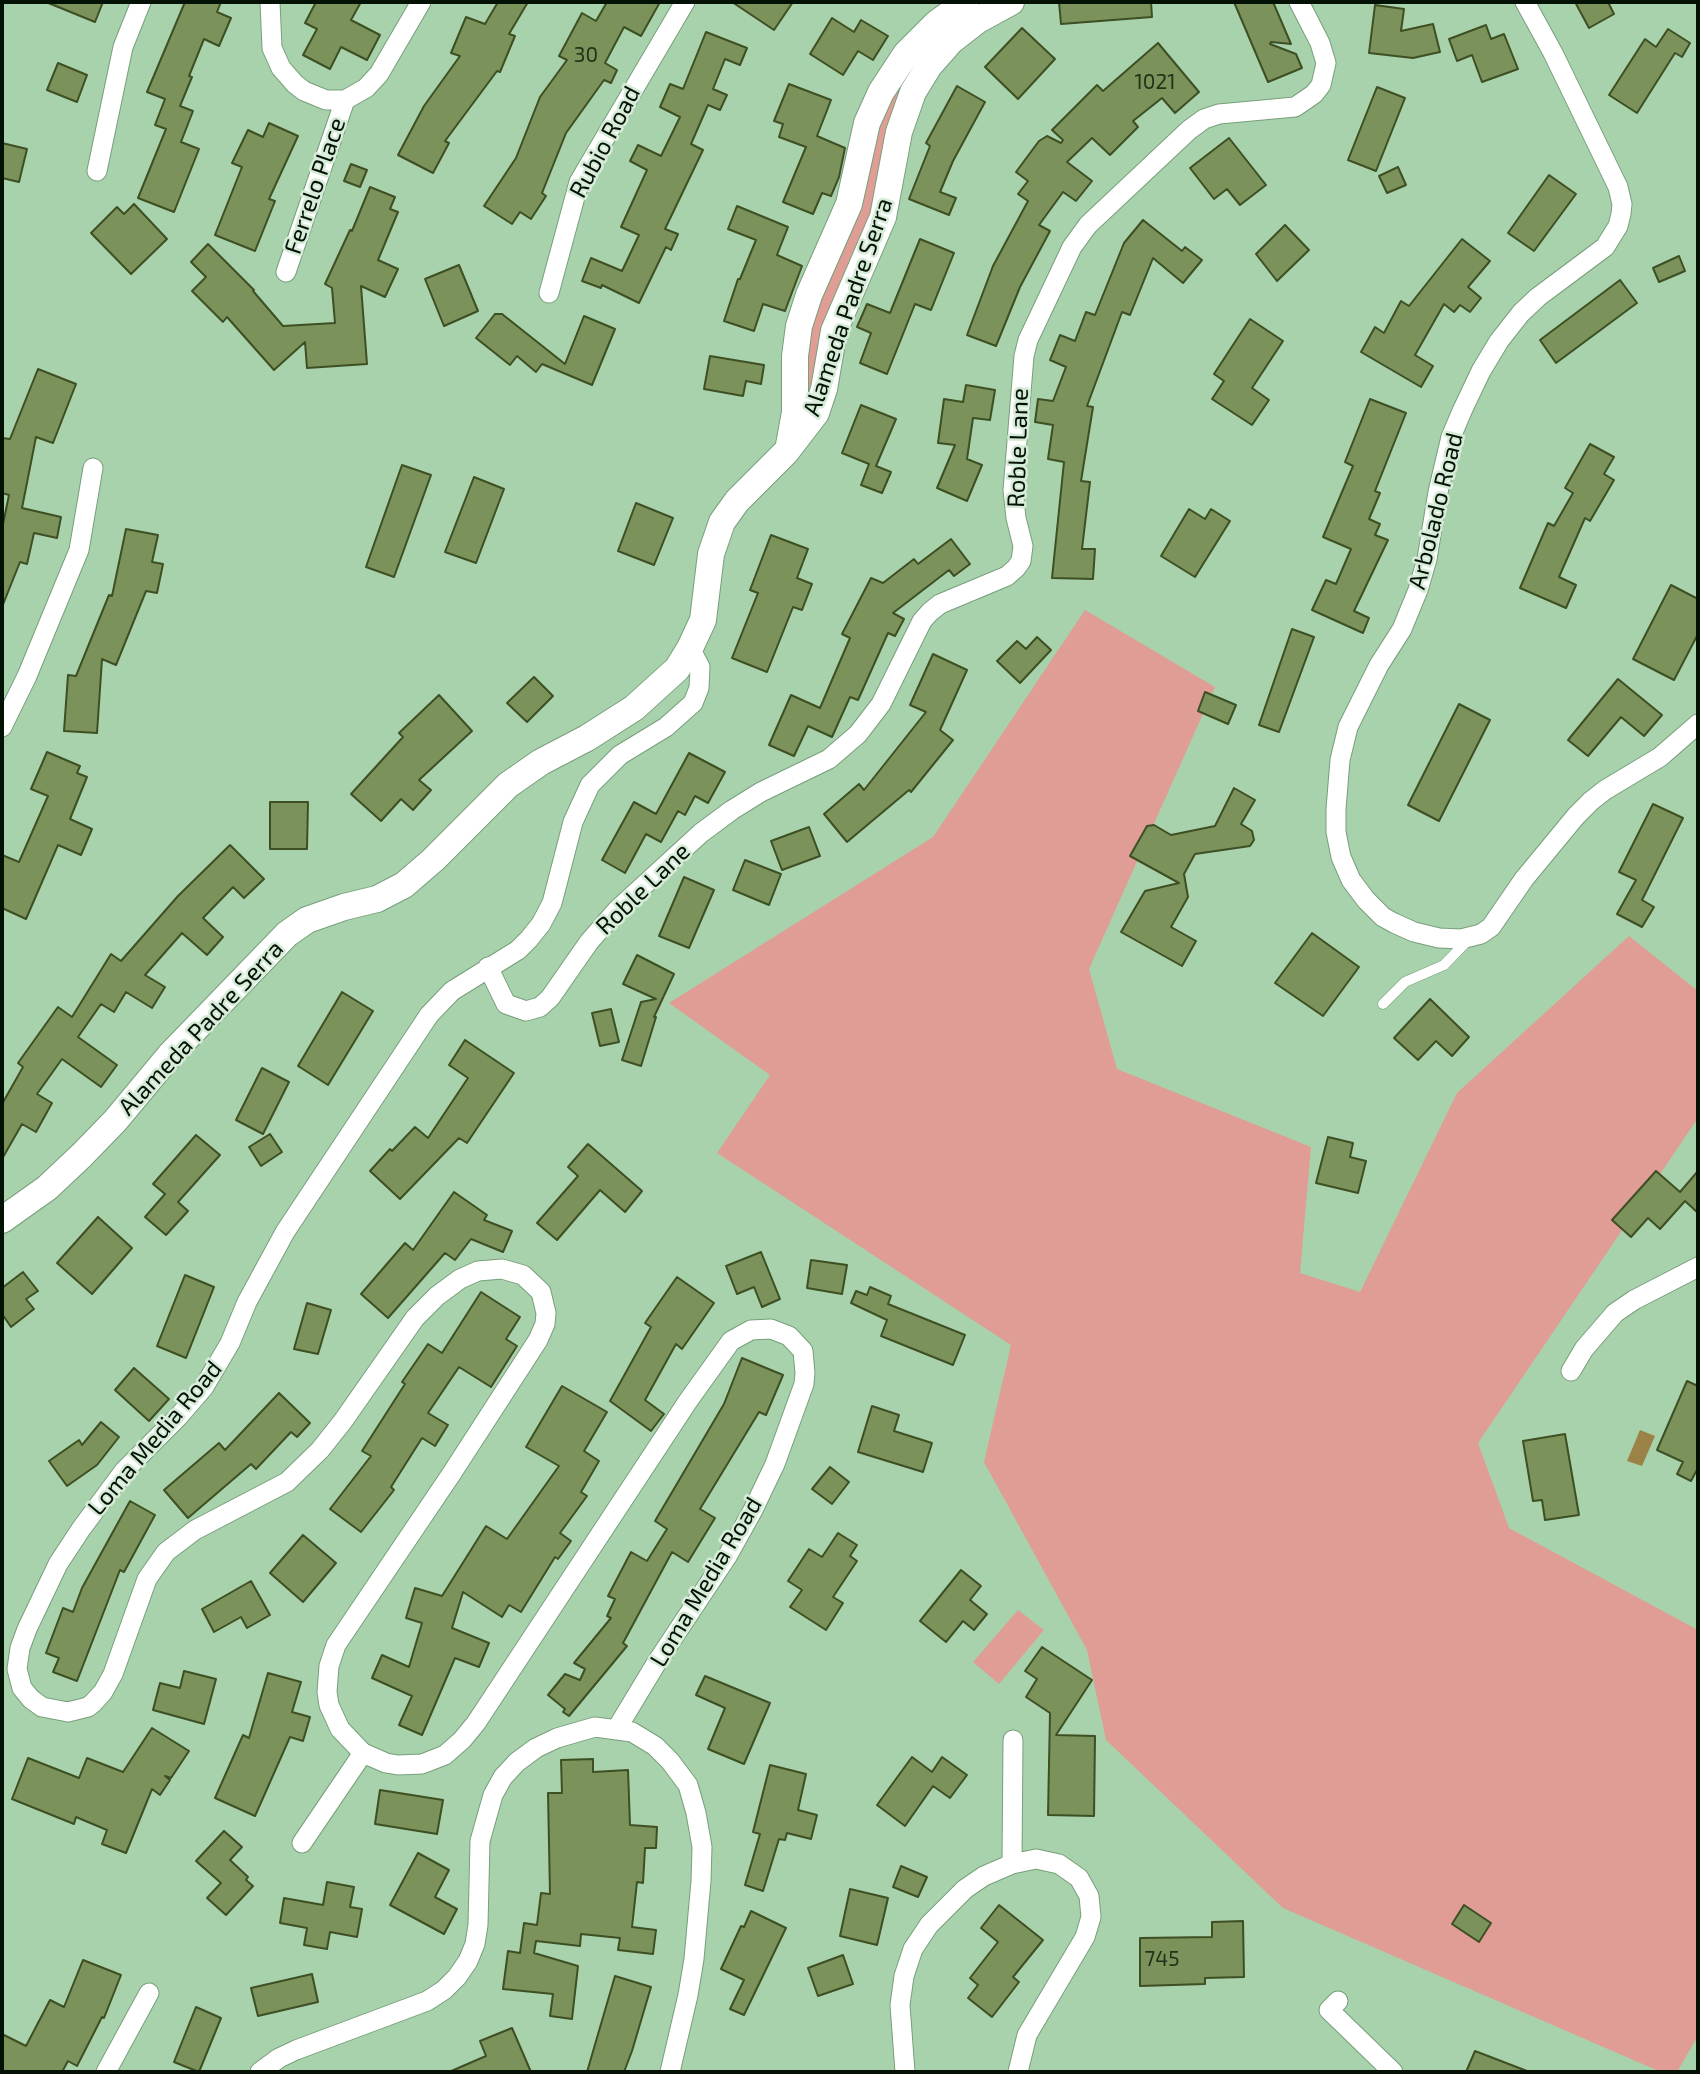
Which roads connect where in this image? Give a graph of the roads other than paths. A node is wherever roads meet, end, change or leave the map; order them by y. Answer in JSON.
{"nodes":[{"id":1,"x":141,"y":2,"type":"edge"},
{"id":2,"x":270,"y":2,"type":"edge"},
{"id":3,"x":421,"y":2,"type":"edge"},
{"id":4,"x":685,"y":2,"type":"edge"},
{"id":5,"x":965,"y":2,"type":"edge"},
{"id":6,"x":1011,"y":2,"type":"edge"},
{"id":7,"x":1299,"y":2,"type":"edge"},
{"id":8,"x":1525,"y":2,"type":"edge"},
{"id":9,"x":345,"y":100,"type":"junction"},
{"id":10,"x":97,"y":171,"type":"dead end"},
{"id":11,"x":286,"y":272,"type":"dead end"},
{"id":12,"x":549,"y":293,"type":"dead end"},
{"id":13,"x":789,"y":445,"type":"junction"},
{"id":14,"x":93,"y":468,"type":"dead end"},
{"id":15,"x":690,"y":648,"type":"junction"},
{"id":16,"x":1698,"y":724,"type":"edge"},
{"id":17,"x":2,"y":727,"type":"edge"},
{"id":18,"x":1472,"y":936,"type":"junction"},
{"id":19,"x":488,"y":967,"type":"junction"},
{"id":20,"x":1383,"y":1004,"type":"dead end"},
{"id":21,"x":2,"y":1220,"type":"edge"},
{"id":22,"x":1698,"y":1267,"type":"edge"},
{"id":23,"x":1571,"y":1371,"type":"dead end"},
{"id":24,"x":616,"y":1730,"type":"junction"},
{"id":25,"x":1013,"y":1740,"type":"dead end"},
{"id":26,"x":363,"y":1753,"type":"junction"},
{"id":27,"x":302,"y":1843,"type":"dead end"},
{"id":28,"x":1012,"y":1864,"type":"junction"},
{"id":29,"x":149,"y":1993,"type":"dead end"},
{"id":30,"x":1338,"y":2001,"type":"dead end"},
{"id":31,"x":106,"y":2072,"type":"edge"},
{"id":32,"x":260,"y":2072,"type":"edge"},
{"id":33,"x":670,"y":2072,"type":"edge"},
{"id":34,"x":905,"y":2072,"type":"edge"},
{"id":35,"x":1018,"y":2072,"type":"edge"},
{"id":36,"x":1393,"y":2072,"type":"edge"}],
"edges":[{"from":1,"to":10,"type":"street"},
{"from":2,"to":9,"type":"street"},
{"from":3,"to":9,"type":"street"},
{"from":4,"to":12,"type":"street","name":"Rubio Road"},
{"from":5,"to":13,"type":"street","name":"Alameda Padre Serra"},
{"from":6,"to":13,"type":"street","name":"Alameda Padre Serra"},
{"from":7,"to":19,"type":"street","name":"Roble Lane"},
{"from":8,"to":18,"type":"street","name":"Arbolado Road"},
{"from":9,"to":11,"type":"street","name":"Ferrelo Place"},
{"from":13,"to":15,"type":"street","name":"Alameda Padre Serra"},
{"from":14,"to":17,"type":"street"},
{"from":15,"to":19,"type":"street","name":"Loma Media Road"},
{"from":15,"to":21,"type":"street","name":"Alameda Padre Serra"},
{"from":16,"to":18,"type":"street"},
{"from":18,"to":20,"type":"lane"},
{"from":19,"to":26,"type":"street","name":"Loma Media Road"},
{"from":22,"to":23,"type":"street"},
{"from":24,"to":26,"type":"street","name":"Loma Media Road"},
{"from":24,"to":32,"type":"street"},
{"from":24,"to":33,"type":"street"},
{"from":25,"to":28,"type":"street"},
{"from":26,"to":27,"type":"street"},
{"from":28,"to":34,"type":"street"},
{"from":28,"to":35,"type":"street"},
{"from":29,"to":31,"type":"street"},
{"from":30,"to":36,"type":"street"}]}
